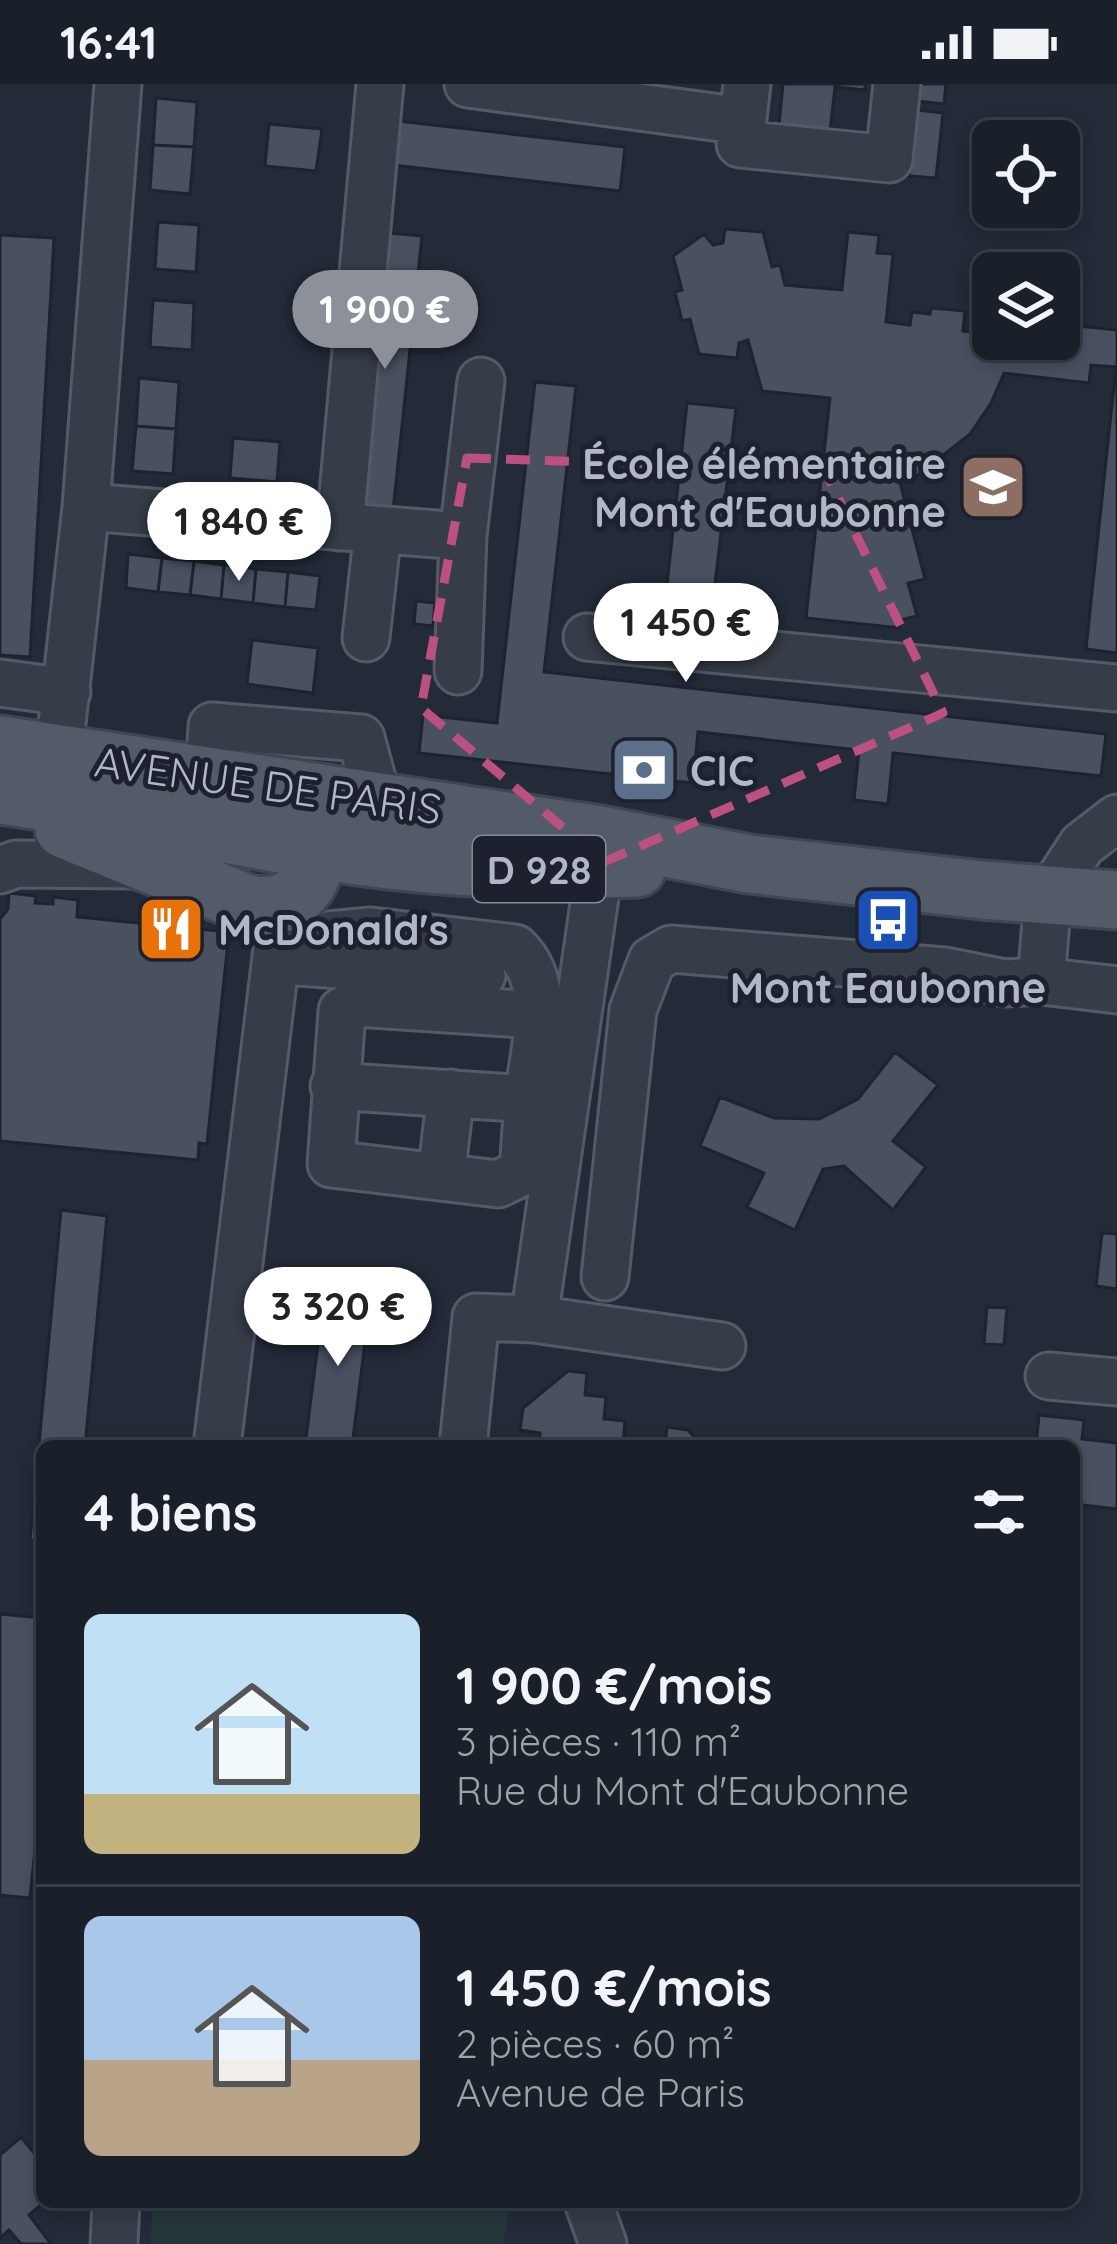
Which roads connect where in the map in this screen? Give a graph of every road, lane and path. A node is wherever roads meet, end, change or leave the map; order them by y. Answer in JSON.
{"nodes":[{"id":1,"x":118,"y":84,"type":"edge"},
{"id":2,"x":380,"y":84,"type":"edge"},
{"id":3,"x":897,"y":84,"type":"edge"},
{"id":4,"x":488,"y":85,"type":"edge"},
{"id":5,"x":745,"y":102,"type":"edge"},
{"id":6,"x":482,"y":381,"type":"dead end"},
{"id":7,"x":86,"y":507,"type":"junction"},
{"id":8,"x":358,"y":529,"type":"junction"},
{"id":9,"x":463,"y":536,"type":"junction"},
{"id":10,"x":365,"y":638,"type":"dead end"},
{"id":11,"x":587,"y":638,"type":"dead end"},
{"id":12,"x":458,"y":671,"type":"dead end"},
{"id":13,"x":0,"y":683,"type":"edge"},
{"id":14,"x":1117,"y":688,"type":"edge"},
{"id":15,"x":67,"y":692,"type":"junction"},
{"id":16,"x":0,"y":745,"type":"edge"},
{"id":17,"x":209,"y":775,"type":"junction"},
{"id":18,"x":28,"y":788,"type":"edge"},
{"id":19,"x":314,"y":792,"type":"junction"},
{"id":20,"x":378,"y":801,"type":"junction"},
{"id":21,"x":1117,"y":818,"type":"edge"},
{"id":22,"x":749,"y":864,"type":"junction"},
{"id":23,"x":155,"y":865,"type":"junction"},
{"id":24,"x":598,"y":869,"type":"junction"},
{"id":25,"x":0,"y":870,"type":"edge"},
{"id":26,"x":1048,"y":897,"type":"junction"},
{"id":27,"x":1117,"y":900,"type":"edge"},
{"id":28,"x":294,"y":912,"type":"junction"},
{"id":29,"x":482,"y":975,"type":"dead end"},
{"id":30,"x":1041,"y":981,"type":"junction"},
{"id":31,"x":1117,"y":990,"type":"edge"},
{"id":32,"x":537,"y":1015,"type":"junction"},
{"id":33,"x":334,"y":1086,"type":"junction"},
{"id":34,"x":451,"y":1094,"type":"junction"},
{"id":35,"x":528,"y":1099,"type":"junction"},
{"id":36,"x":441,"y":1177,"type":"junction"},
{"id":37,"x":605,"y":1277,"type":"dead end"},
{"id":38,"x":534,"y":1319,"type":"junction"},
{"id":39,"x":722,"y":1346,"type":"dead end"},
{"id":40,"x":1049,"y":1376,"type":"dead end"},
{"id":41,"x":1117,"y":1382,"type":"edge"},
{"id":42,"x":218,"y":1440,"type":"edge"},
{"id":43,"x":464,"y":1440,"type":"edge"},
{"id":44,"x":116,"y":2208,"type":"edge"},
{"id":45,"x":590,"y":2208,"type":"edge"},
{"id":46,"x":114,"y":2244,"type":"edge"},
{"id":47,"x":603,"y":2244,"type":"edge"}],
"edges":[{"from":1,"to":7,"type":"street"},
{"from":2,"to":8,"type":"street"},
{"from":3,"to":5,"type":"street"},
{"from":4,"to":5,"type":"street"},
{"from":6,"to":9,"type":"street"},
{"from":7,"to":8,"type":"street"},
{"from":7,"to":15,"type":"street"},
{"from":8,"to":9,"type":"street"},
{"from":8,"to":10,"type":"street"},
{"from":9,"to":12,"type":"street"},
{"from":11,"to":14,"type":"street"},
{"from":13,"to":15,"type":"street"},
{"from":15,"to":18,"type":"street"},
{"from":16,"to":18,"type":"main road","name":"AVENUE DE PARIS","number":"D 928"},
{"from":17,"to":18,"type":"main road","name":"AVENUE DE PARIS","number":"D 928"},
{"from":17,"to":19,"type":"main road","name":"AVENUE DE PARIS","number":"D 928"},
{"from":17,"to":20,"type":"street"},
{"from":18,"to":23,"type":"main road"},
{"from":18,"to":28,"type":"main road","name":"AVENUE DE PARIS","number":"D 928"},
{"from":19,"to":20,"type":"main road","name":"AVENUE DE PARIS","number":"D 928"},
{"from":19,"to":28,"type":"main road"},
{"from":20,"to":22,"type":"main road","name":"AVENUE DE PARIS","number":"D 928"},
{"from":21,"to":26,"type":"street"},
{"from":22,"to":24,"type":"main road","name":"AVENUE DE PARIS","number":"D 928"},
{"from":22,"to":26,"type":"main road","name":"AVENUE DE PARIS","number":"D 928"},
{"from":23,"to":25,"type":"street"},
{"from":23,"to":28,"type":"main road"},
{"from":24,"to":28,"type":"main road","name":"AVENUE DE PARIS","number":"D 928"},
{"from":24,"to":38,"type":"street"},
{"from":26,"to":27,"type":"main road","name":"AVENUE DE PARIS","number":"D 928"},
{"from":26,"to":30,"type":"street"},
{"from":28,"to":29,"type":"street"},
{"from":28,"to":32,"type":"street"},
{"from":28,"to":42,"type":"street"},
{"from":30,"to":31,"type":"street"},
{"from":30,"to":37,"type":"street"},
{"from":32,"to":33,"type":"street"},
{"from":32,"to":35,"type":"street"},
{"from":33,"to":34,"type":"street"},
{"from":33,"to":36,"type":"street"},
{"from":34,"to":35,"type":"street"},
{"from":34,"to":36,"type":"street"},
{"from":35,"to":36,"type":"street"},
{"from":38,"to":39,"type":"street"},
{"from":38,"to":43,"type":"street"},
{"from":40,"to":41,"type":"street"},
{"from":44,"to":46,"type":"street"},
{"from":45,"to":47,"type":"street"}]}
